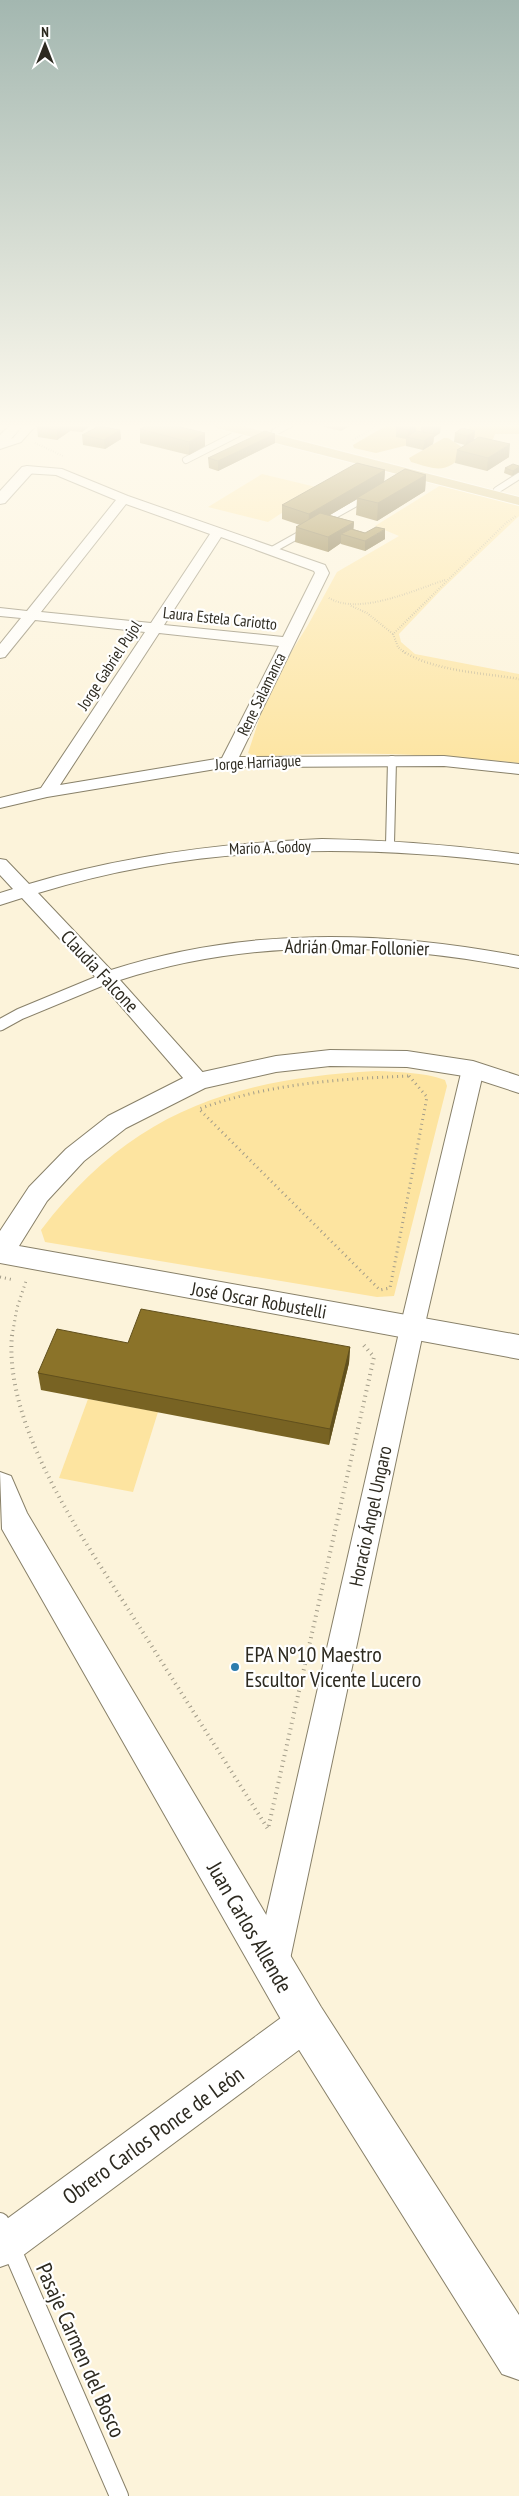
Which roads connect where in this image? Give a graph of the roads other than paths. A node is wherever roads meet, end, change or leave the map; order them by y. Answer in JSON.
{"nodes":[{"id":1,"x":91,"y":540,"type":"edge"},
{"id":2,"x":212,"y":540,"type":"edge"},
{"id":3,"x":243,"y":540,"type":"edge"},
{"id":4,"x":289,"y":540,"type":"edge"},
{"id":5,"x":272,"y":550,"type":"junction"},
{"id":6,"x":0,"y":612,"type":"edge"},
{"id":7,"x":30,"y":616,"type":"junction"},
{"id":8,"x":153,"y":628,"type":"junction"},
{"id":9,"x":287,"y":642,"type":"junction"},
{"id":10,"x":0,"y":654,"type":"edge"},
{"id":11,"x":392,"y":760,"type":"junction"},
{"id":12,"x":228,"y":762,"type":"junction"},
{"id":13,"x":519,"y":769,"type":"edge"},
{"id":14,"x":47,"y":792,"type":"junction"},
{"id":15,"x":0,"y":803,"type":"edge"},
{"id":16,"x":390,"y":845,"type":"junction"},
{"id":17,"x":519,"y":858,"type":"edge"},
{"id":18,"x":0,"y":864,"type":"edge"},
{"id":19,"x":25,"y":891,"type":"junction"},
{"id":20,"x":0,"y":900,"type":"edge"},
{"id":21,"x":519,"y":962,"type":"edge"},
{"id":22,"x":107,"y":978,"type":"junction"},
{"id":23,"x":0,"y":1025,"type":"edge"},
{"id":24,"x":474,"y":1069,"type":"junction"},
{"id":25,"x":198,"y":1081,"type":"junction"},
{"id":26,"x":519,"y":1085,"type":"edge"},
{"id":27,"x":0,"y":1253,"type":"edge"},
{"id":28,"x":412,"y":1328,"type":"junction"},
{"id":29,"x":519,"y":1347,"type":"edge"},
{"id":30,"x":4,"y":1510,"type":"edge"},
{"id":31,"x":272,"y":1964,"type":"junction"},
{"id":32,"x":306,"y":2022,"type":"junction"},
{"id":33,"x":3,"y":2237,"type":"edge"},
{"id":34,"x":519,"y":2357,"type":"edge"},
{"id":35,"x":119,"y":2496,"type":"edge"}],
"edges":[{"from":1,"to":7,"type":"street"},
{"from":2,"to":8,"type":"street","name":"Jorge Gabriel Pujol"},
{"from":3,"to":5,"type":"street"},
{"from":4,"to":5,"type":"lane"},
{"from":5,"to":9,"type":"street","name":"Rene Salamanca"},
{"from":6,"to":7,"type":"street","name":"Laura Estela Cariotto"},
{"from":7,"to":8,"type":"street","name":"Laura Estela Cariotto"},
{"from":7,"to":10,"type":"street"},
{"from":8,"to":9,"type":"street","name":"Laura Estela Cariotto"},
{"from":8,"to":14,"type":"street","name":"Jorge Gabriel Pujol"},
{"from":9,"to":12,"type":"street","name":"Rene Salamanca"},
{"from":11,"to":12,"type":"street","name":"Jorge Harriague"},
{"from":11,"to":13,"type":"street","name":"Jorge Harriague"},
{"from":11,"to":16,"type":"lane"},
{"from":12,"to":14,"type":"street","name":"Jorge Harriague"},
{"from":14,"to":15,"type":"street","name":"Jorge Harriague"},
{"from":16,"to":17,"type":"street","name":"Mario A. Godoy"},
{"from":16,"to":19,"type":"street","name":"Mario A. Godoy"},
{"from":18,"to":19,"type":"street","name":"Claudia Falcone"},
{"from":19,"to":20,"type":"street","name":"Mario A. Godoy"},
{"from":19,"to":22,"type":"street","name":"Claudia Falcone"},
{"from":21,"to":22,"type":"street","name":"Adrián Omar Follonier"},
{"from":22,"to":23,"type":"lane"},
{"from":22,"to":25,"type":"street","name":"Claudia Falcone"},
{"from":24,"to":25,"type":"street"},
{"from":24,"to":26,"type":"street"},
{"from":24,"to":28,"type":"street","name":"Horacio Ángel Ungaro"},
{"from":25,"to":27,"type":"street"},
{"from":27,"to":28,"type":"street","name":"José Oscar Robustelli"},
{"from":28,"to":29,"type":"street","name":"José Oscar Robustelli"},
{"from":28,"to":31,"type":"street","name":"Horacio Ángel Ungaro"},
{"from":30,"to":31,"type":"street","name":"Juan Carlos Allende"},
{"from":31,"to":32,"type":"street","name":"Juan Carlos Allende"},
{"from":32,"to":33,"type":"street","name":"Obrero Carlos Ponce de León"},
{"from":32,"to":34,"type":"street","name":"Juan Carlos Allende"},
{"from":33,"to":35,"type":"lane","name":"Pasaje Carmen del Bosco"}]}
